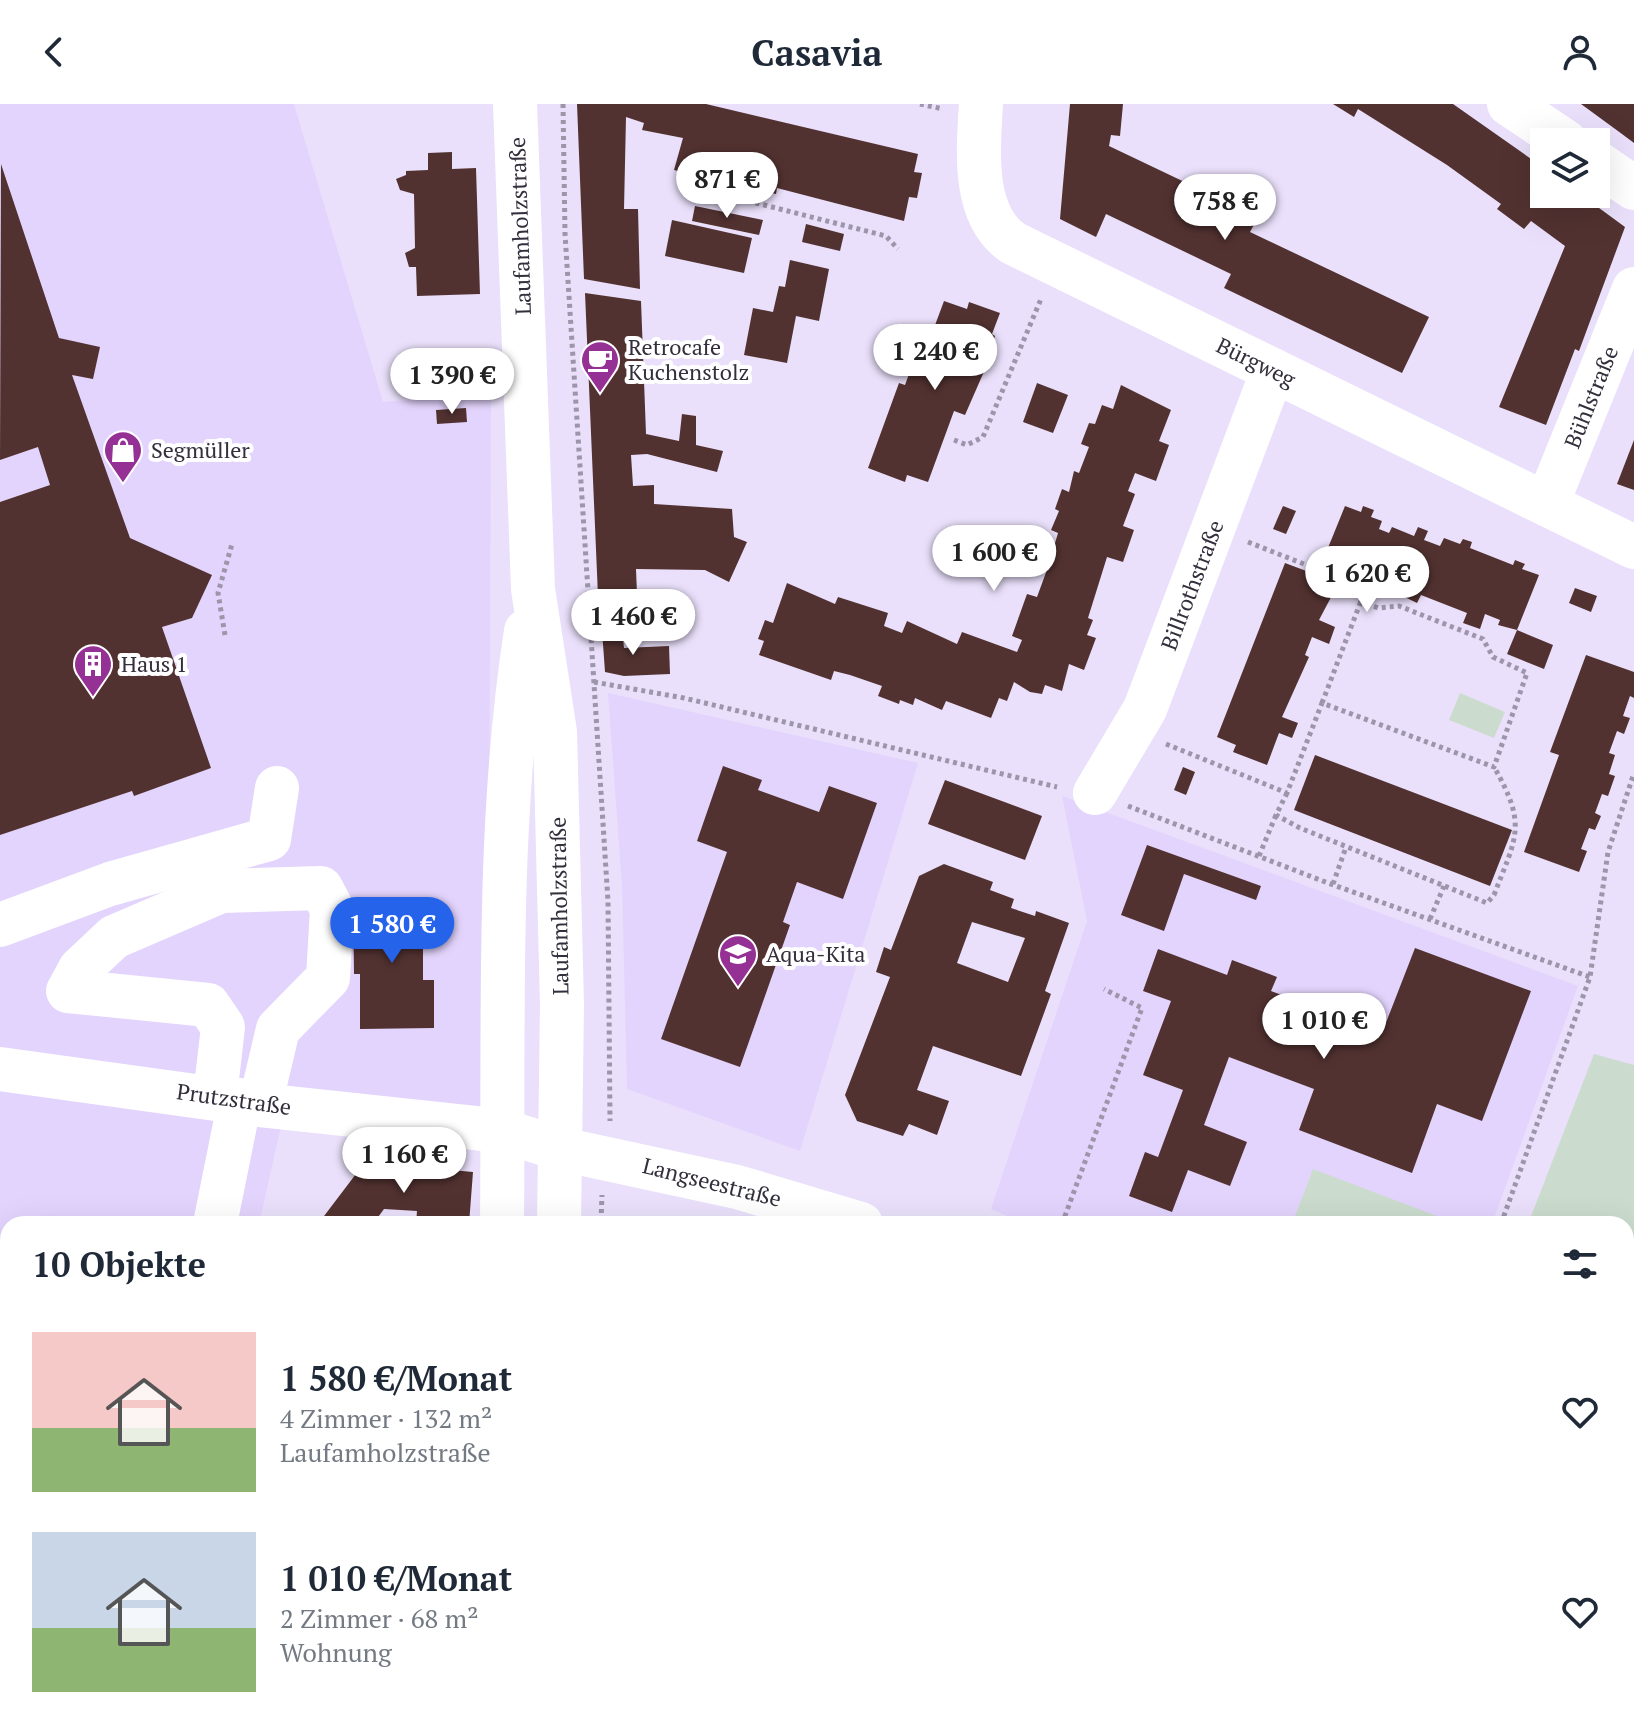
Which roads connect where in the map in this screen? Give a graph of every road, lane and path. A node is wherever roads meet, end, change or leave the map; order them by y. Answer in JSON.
{"nodes":[{"id":1,"x":515,"y":104,"type":"edge"},
{"id":2,"x":563,"y":104,"type":"edge"},
{"id":3,"x":981,"y":104,"type":"edge"},
{"id":4,"x":1509,"y":104,"type":"edge"},
{"id":5,"x":1545,"y":128,"type":"edge"},
{"id":6,"x":1610,"y":172,"type":"edge"},
{"id":7,"x":1634,"y":188,"type":"edge"},
{"id":8,"x":709,"y":191,"type":"dead end"},
{"id":9,"x":898,"y":249,"type":"dead end"},
{"id":10,"x":1054,"y":263,"type":"junction"},
{"id":11,"x":1634,"y":289,"type":"edge"},
{"id":12,"x":1273,"y":370,"type":"junction"},
{"id":13,"x":954,"y":440,"type":"dead end"},
{"id":14,"x":1547,"y":504,"type":"junction"},
{"id":15,"x":1213,"y":529,"type":"junction"},
{"id":16,"x":232,"y":544,"type":"dead end"},
{"id":17,"x":1634,"y":547,"type":"edge"},
{"id":18,"x":1319,"y":570,"type":"dead end"},
{"id":19,"x":1330,"y":574,"type":"dead end"},
{"id":20,"x":533,"y":589,"type":"junction"},
{"id":21,"x":1361,"y":601,"type":"junction"},
{"id":22,"x":225,"y":635,"type":"dead end"},
{"id":23,"x":1322,"y":703,"type":"junction"},
{"id":24,"x":1134,"y":726,"type":"junction"},
{"id":25,"x":1494,"y":767,"type":"junction"},
{"id":26,"x":1634,"y":773,"type":"edge"},
{"id":27,"x":277,"y":788,"type":"dead end"},
{"id":28,"x":1095,"y":793,"type":"dead end"},
{"id":29,"x":1287,"y":793,"type":"junction"},
{"id":30,"x":1276,"y":815,"type":"junction"},
{"id":31,"x":1346,"y":847,"type":"junction"},
{"id":32,"x":1259,"y":856,"type":"dead end"},
{"id":33,"x":1333,"y":884,"type":"dead end"},
{"id":34,"x":1444,"y":886,"type":"junction"},
{"id":35,"x":1430,"y":919,"type":"dead end"},
{"id":36,"x":0,"y":925,"type":"edge"},
{"id":37,"x":1104,"y":989,"type":"dead end"},
{"id":38,"x":0,"y":1069,"type":"edge"},
{"id":39,"x":238,"y":1100,"type":"junction"},
{"id":40,"x":503,"y":1131,"type":"junction"},
{"id":41,"x":561,"y":1149,"type":"junction"},
{"id":42,"x":605,"y":1158,"type":"junction"},
{"id":43,"x":216,"y":1216,"type":"edge"},
{"id":44,"x":502,"y":1216,"type":"edge"},
{"id":45,"x":559,"y":1216,"type":"edge"},
{"id":46,"x":834,"y":1216,"type":"edge"},
{"id":47,"x":1065,"y":1216,"type":"edge"},
{"id":48,"x":1504,"y":1216,"type":"edge"}],
"edges":[{"from":1,"to":20,"type":"street","name":"Laufamholzstraße"},
{"from":2,"to":42,"type":"path"},
{"from":3,"to":10,"type":"street","name":"Bürgweg"},
{"from":4,"to":5,"type":"street"},
{"from":6,"to":7,"type":"street"},
{"from":8,"to":9,"type":"path"},
{"from":10,"to":12,"type":"street","name":"Bürgweg"},
{"from":10,"to":13,"type":"path"},
{"from":11,"to":14,"type":"street","name":"Bühlstraße"},
{"from":12,"to":14,"type":"street","name":"Bürgweg"},
{"from":12,"to":15,"type":"street","name":"Billrothstraße"},
{"from":14,"to":17,"type":"street","name":"Bürgweg"},
{"from":15,"to":18,"type":"path"},
{"from":15,"to":24,"type":"street","name":"Billrothstraße"},
{"from":16,"to":22,"type":"path"},
{"from":19,"to":21,"type":"path"},
{"from":20,"to":40,"type":"street","name":"Laufamholzstraße"},
{"from":20,"to":41,"type":"street","name":"Laufamholzstraße"},
{"from":21,"to":23,"type":"path"},
{"from":21,"to":25,"type":"path"},
{"from":23,"to":25,"type":"path"},
{"from":23,"to":29,"type":"path"},
{"from":24,"to":28,"type":"street","name":"Billrothstraße"},
{"from":24,"to":29,"type":"path"},
{"from":25,"to":34,"type":"path"},
{"from":26,"to":48,"type":"path"},
{"from":27,"to":36,"type":"street"},
{"from":29,"to":30,"type":"path"},
{"from":30,"to":31,"type":"path"},
{"from":30,"to":32,"type":"path"},
{"from":31,"to":33,"type":"path"},
{"from":31,"to":34,"type":"path"},
{"from":34,"to":35,"type":"path"},
{"from":37,"to":47,"type":"path"},
{"from":38,"to":39,"type":"street","name":"Prutzstraße"},
{"from":39,"to":39,"type":"street"},
{"from":39,"to":40,"type":"street","name":"Prutzstraße"},
{"from":39,"to":43,"type":"street"},
{"from":40,"to":41,"type":"street","name":"Prutzstraße"},
{"from":40,"to":44,"type":"street","name":"Laufamholzstraße"},
{"from":41,"to":42,"type":"street","name":"Langseestraße"},
{"from":41,"to":45,"type":"street","name":"Laufamholzstraße"},
{"from":42,"to":46,"type":"street","name":"Langseestraße"}]}
